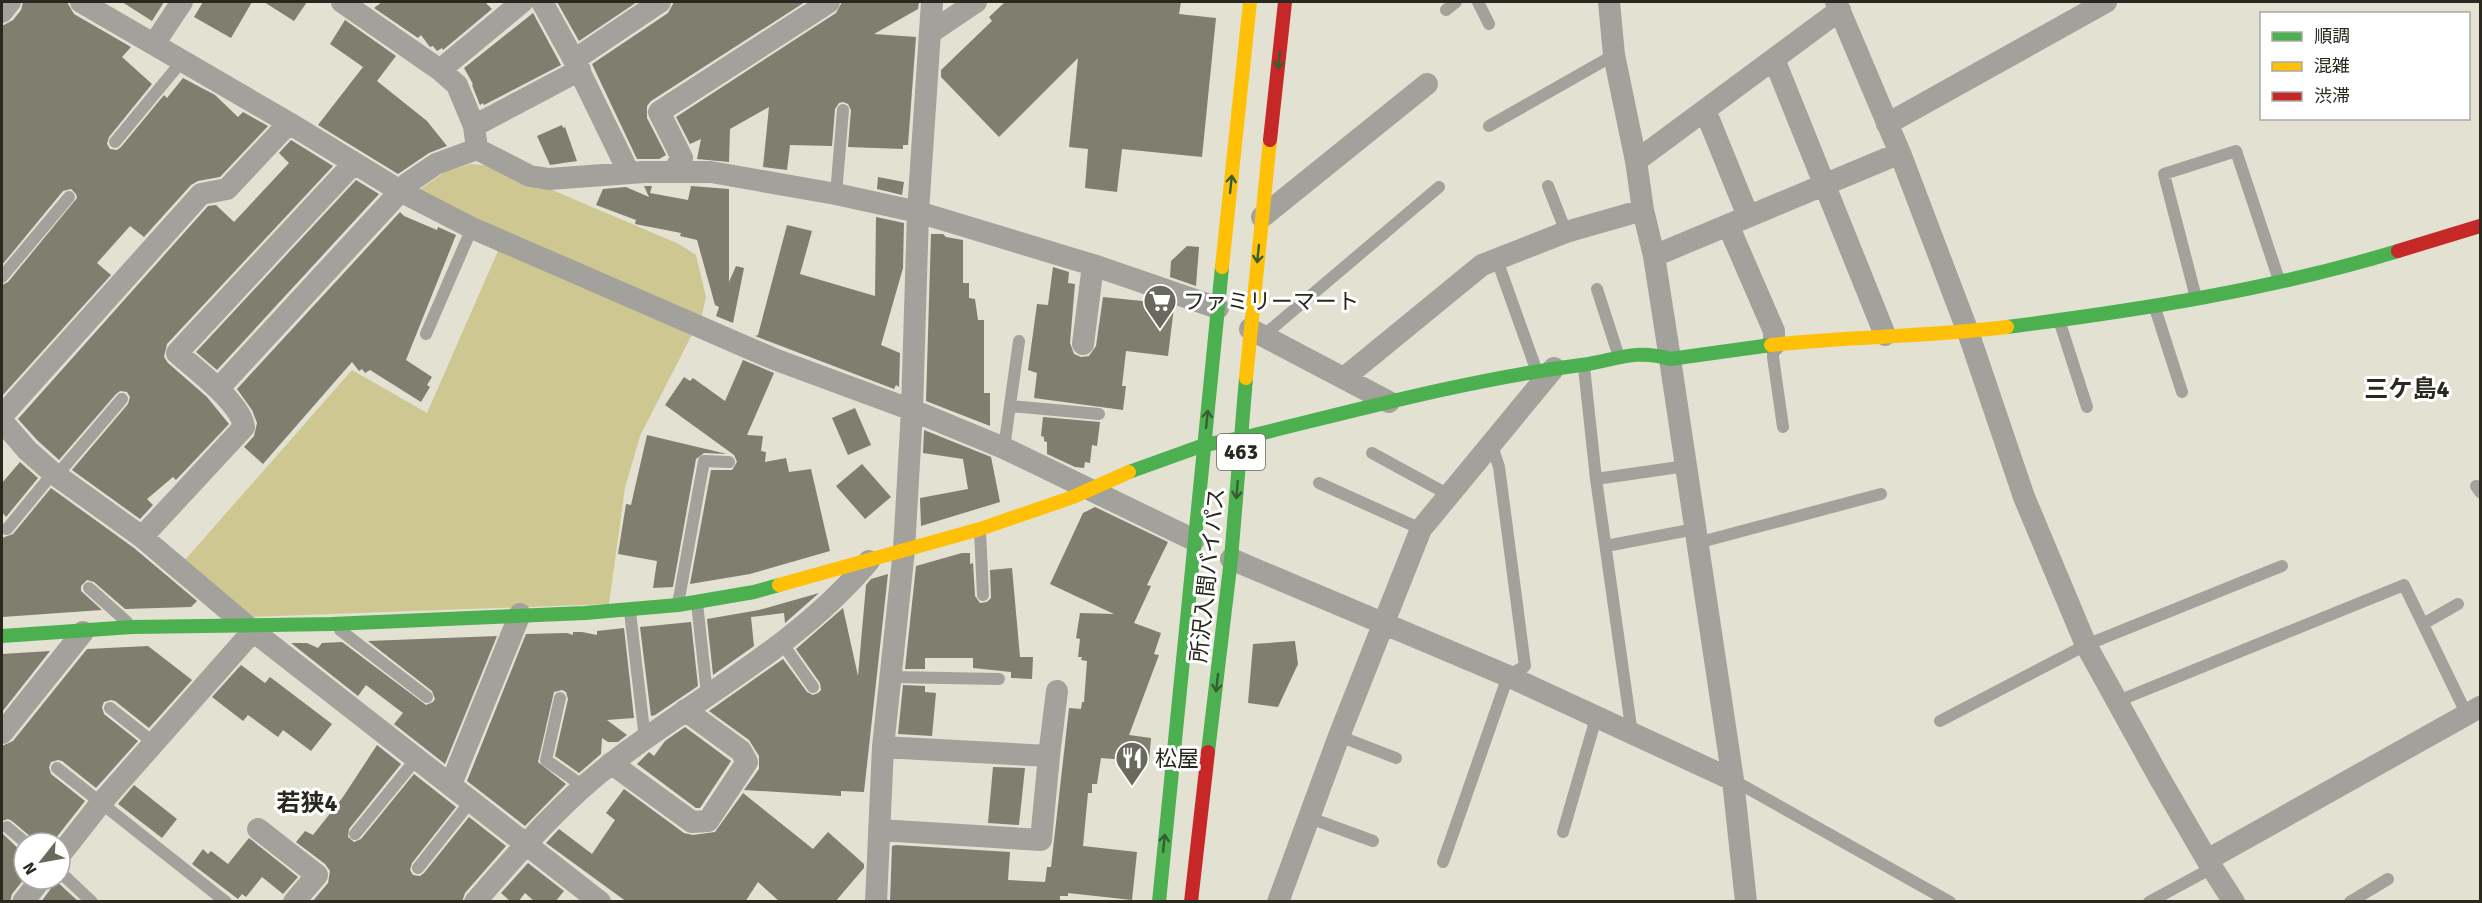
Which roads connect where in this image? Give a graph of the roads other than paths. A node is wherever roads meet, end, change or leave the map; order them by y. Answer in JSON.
{"nodes":[{"id":1,"x":10,"y":2,"type":"edge"},
{"id":2,"x":81,"y":2,"type":"edge"},
{"id":3,"x":182,"y":2,"type":"edge"},
{"id":4,"x":342,"y":2,"type":"edge"},
{"id":5,"x":522,"y":2,"type":"edge"},
{"id":6,"x":542,"y":2,"type":"edge"},
{"id":7,"x":660,"y":2,"type":"edge"},
{"id":8,"x":828,"y":2,"type":"edge"},
{"id":9,"x":932,"y":2,"type":"edge"},
{"id":10,"x":976,"y":2,"type":"edge"},
{"id":11,"x":1250,"y":2,"type":"edge"},
{"id":12,"x":1285,"y":2,"type":"edge"},
{"id":13,"x":1478,"y":2,"type":"edge"},
{"id":14,"x":1609,"y":2,"type":"edge"},
{"id":15,"x":2106,"y":2,"type":"edge"},
{"id":16,"x":1838,"y":6,"type":"edge"},
{"id":17,"x":2,"y":12,"type":"edge"},
{"id":18,"x":1489,"y":24,"type":"dead end"},
{"id":19,"x":930,"y":33,"type":"junction"},
{"id":20,"x":154,"y":44,"type":"junction"},
{"id":21,"x":1614,"y":55,"type":"junction"},
{"id":22,"x":1774,"y":59,"type":"junction"},
{"id":23,"x":182,"y":61,"type":"junction"},
{"id":24,"x":577,"y":65,"type":"junction"},
{"id":25,"x":440,"y":70,"type":"junction"},
{"id":26,"x":1427,"y":84,"type":"dead end"},
{"id":27,"x":843,"y":110,"type":"dead end"},
{"id":28,"x":1705,"y":110,"type":"junction"},
{"id":29,"x":289,"y":123,"type":"junction"},
{"id":30,"x":1887,"y":124,"type":"junction"},
{"id":31,"x":474,"y":126,"type":"junction"},
{"id":32,"x":1489,"y":126,"type":"dead end"},
{"id":33,"x":115,"y":142,"type":"dead end"},
{"id":34,"x":477,"y":149,"type":"junction"},
{"id":35,"x":1900,"y":153,"type":"junction"},
{"id":36,"x":1636,"y":161,"type":"junction"},
{"id":37,"x":353,"y":164,"type":"junction"},
{"id":38,"x":673,"y":172,"type":"junction"},
{"id":39,"x":629,"y":173,"type":"junction"},
{"id":40,"x":1824,"y":185,"type":"junction"},
{"id":41,"x":1548,"y":186,"type":"dead end"},
{"id":42,"x":1438,"y":187,"type":"dead end"},
{"id":43,"x":400,"y":191,"type":"junction"},
{"id":44,"x":836,"y":194,"type":"junction"},
{"id":45,"x":69,"y":196,"type":"dead end"},
{"id":46,"x":1643,"y":210,"type":"junction"},
{"id":47,"x":918,"y":212,"type":"junction"},
{"id":48,"x":1262,"y":217,"type":"junction"},
{"id":49,"x":1738,"y":220,"type":"junction"},
{"id":50,"x":2481,"y":226,"type":"edge"},
{"id":51,"x":472,"y":228,"type":"junction"},
{"id":52,"x":1566,"y":232,"type":"junction"},
{"id":53,"x":1654,"y":256,"type":"junction"},
{"id":54,"x":1497,"y":260,"type":"junction"},
{"id":55,"x":1093,"y":265,"type":"junction"},
{"id":56,"x":2,"y":277,"type":"edge"},
{"id":57,"x":2279,"y":282,"type":"junction"},
{"id":58,"x":1597,"y":290,"type":"dead end"},
{"id":59,"x":2196,"y":299,"type":"junction"},
{"id":60,"x":2155,"y":307,"type":"junction"},
{"id":61,"x":1218,"y":308,"type":"junction"},
{"id":62,"x":2059,"y":322,"type":"junction"},
{"id":63,"x":1968,"y":332,"type":"junction"},
{"id":64,"x":1256,"y":333,"type":"junction"},
{"id":65,"x":426,"y":334,"type":"dead end"},
{"id":66,"x":1885,"y":335,"type":"junction"},
{"id":67,"x":1019,"y":340,"type":"dead end"},
{"id":68,"x":1083,"y":344,"type":"dead end"},
{"id":69,"x":1774,"y":345,"type":"junction"},
{"id":70,"x":1618,"y":356,"type":"junction"},
{"id":71,"x":1670,"y":359,"type":"junction"},
{"id":72,"x":1584,"y":365,"type":"junction"},
{"id":73,"x":1546,"y":369,"type":"junction"},
{"id":74,"x":1344,"y":378,"type":"junction"},
{"id":75,"x":218,"y":389,"type":"junction"},
{"id":76,"x":2182,"y":392,"type":"dead end"},
{"id":77,"x":122,"y":399,"type":"dead end"},
{"id":78,"x":1389,"y":402,"type":"junction"},
{"id":79,"x":1010,"y":405,"type":"junction"},
{"id":80,"x":2087,"y":406,"type":"dead end"},
{"id":81,"x":912,"y":410,"type":"junction"},
{"id":82,"x":1099,"y":414,"type":"dead end"},
{"id":83,"x":2,"y":416,"type":"edge"},
{"id":84,"x":2,"y":421,"type":"edge"},
{"id":85,"x":1783,"y":427,"type":"dead end"},
{"id":86,"x":1242,"y":438,"type":"junction"},
{"id":87,"x":1204,"y":445,"type":"junction"},
{"id":88,"x":1492,"y":446,"type":"junction"},
{"id":89,"x":1004,"y":448,"type":"junction"},
{"id":90,"x":1372,"y":453,"type":"dead end"},
{"id":91,"x":729,"y":462,"type":"dead end"},
{"id":92,"x":1686,"y":466,"type":"junction"},
{"id":93,"x":55,"y":474,"type":"junction"},
{"id":94,"x":1596,"y":479,"type":"junction"},
{"id":95,"x":1319,"y":483,"type":"dead end"},
{"id":96,"x":1089,"y":489,"type":"junction"},
{"id":97,"x":1881,"y":494,"type":"dead end"},
{"id":98,"x":1449,"y":495,"type":"junction"},
{"id":99,"x":7,"y":529,"type":"dead end"},
{"id":100,"x":980,"y":529,"type":"junction"},
{"id":101,"x":1421,"y":529,"type":"junction"},
{"id":102,"x":1696,"y":536,"type":"junction"},
{"id":103,"x":142,"y":537,"type":"junction"},
{"id":104,"x":1194,"y":540,"type":"junction"},
{"id":105,"x":1606,"y":546,"type":"junction"},
{"id":106,"x":904,"y":550,"type":"junction"},
{"id":107,"x":1231,"y":559,"type":"junction"},
{"id":108,"x":870,"y":560,"type":"junction"},
{"id":109,"x":2282,"y":566,"type":"dead end"},
{"id":110,"x":89,"y":588,"type":"dead end"},
{"id":111,"x":983,"y":595,"type":"dead end"},
{"id":112,"x":697,"y":601,"type":"junction"},
{"id":113,"x":2458,"y":604,"type":"dead end"},
{"id":114,"x":678,"y":605,"type":"junction"},
{"id":115,"x":630,"y":610,"type":"junction"},
{"id":116,"x":520,"y":614,"type":"junction"},
{"id":117,"x":1383,"y":623,"type":"junction"},
{"id":118,"x":332,"y":624,"type":"junction"},
{"id":119,"x":2423,"y":624,"type":"junction"},
{"id":120,"x":132,"y":627,"type":"junction"},
{"id":121,"x":250,"y":628,"type":"junction"},
{"id":122,"x":83,"y":632,"type":"junction"},
{"id":123,"x":2,"y":636,"type":"edge"},
{"id":124,"x":782,"y":643,"type":"junction"},
{"id":125,"x":2086,"y":645,"type":"junction"},
{"id":126,"x":1508,"y":676,"type":"junction"},
{"id":127,"x":891,"y":677,"type":"junction"},
{"id":128,"x":999,"y":679,"type":"dead end"},
{"id":129,"x":813,"y":687,"type":"dead end"},
{"id":130,"x":1057,"y":691,"type":"dead end"},
{"id":131,"x":707,"y":694,"type":"junction"},
{"id":132,"x":427,"y":697,"type":"dead end"},
{"id":133,"x":560,"y":698,"type":"dead end"},
{"id":134,"x":2118,"y":701,"type":"junction"},
{"id":135,"x":110,"y":708,"type":"dead end"},
{"id":136,"x":685,"y":710,"type":"junction"},
{"id":137,"x":2474,"y":711,"type":"edge"},
{"id":138,"x":1596,"y":718,"type":"junction"},
{"id":139,"x":1940,"y":721,"type":"dead end"},
{"id":140,"x":2,"y":733,"type":"edge"},
{"id":141,"x":1632,"y":734,"type":"junction"},
{"id":142,"x":1338,"y":736,"type":"junction"},
{"id":143,"x":645,"y":739,"type":"junction"},
{"id":144,"x":154,"y":743,"type":"junction"},
{"id":145,"x":884,"y":747,"type":"junction"},
{"id":146,"x":1049,"y":756,"type":"junction"},
{"id":147,"x":417,"y":758,"type":"junction"},
{"id":148,"x":1396,"y":758,"type":"dead end"},
{"id":149,"x":611,"y":763,"type":"junction"},
{"id":150,"x":57,"y":768,"type":"dead end"},
{"id":151,"x":1733,"y":780,"type":"junction"},
{"id":152,"x":451,"y":784,"type":"junction"},
{"id":153,"x":583,"y":786,"type":"junction"},
{"id":154,"x":471,"y":801,"type":"junction"},
{"id":155,"x":100,"y":804,"type":"junction"},
{"id":156,"x":1310,"y":818,"type":"junction"},
{"id":157,"x":7,"y":827,"type":"dead end"},
{"id":158,"x":258,"y":829,"type":"dead end"},
{"id":159,"x":879,"y":830,"type":"junction"},
{"id":160,"x":12,"y":831,"type":"edge"},
{"id":161,"x":1563,"y":832,"type":"dead end"},
{"id":162,"x":355,"y":834,"type":"dead end"},
{"id":163,"x":72,"y":840,"type":"edge"},
{"id":164,"x":1373,"y":841,"type":"dead end"},
{"id":165,"x":525,"y":844,"type":"junction"},
{"id":166,"x":1443,"y":862,"type":"dead end"},
{"id":167,"x":2210,"y":864,"type":"junction"},
{"id":168,"x":418,"y":868,"type":"dead end"},
{"id":169,"x":2388,"y":879,"type":"dead end"},
{"id":170,"x":72,"y":883,"type":"edge"},
{"id":171,"x":586,"y":898,"type":"edge"},
{"id":172,"x":92,"y":902,"type":"edge"},
{"id":173,"x":226,"y":902,"type":"edge"},
{"id":174,"x":294,"y":902,"type":"edge"},
{"id":175,"x":475,"y":902,"type":"edge"},
{"id":176,"x":876,"y":902,"type":"edge"},
{"id":177,"x":1159,"y":902,"type":"edge"},
{"id":178,"x":1191,"y":902,"type":"edge"},
{"id":179,"x":1278,"y":902,"type":"edge"},
{"id":180,"x":1746,"y":902,"type":"edge"},
{"id":181,"x":1950,"y":902,"type":"edge"},
{"id":182,"x":2149,"y":902,"type":"edge"},
{"id":183,"x":2234,"y":902,"type":"edge"},
{"id":184,"x":2350,"y":902,"type":"edge"}],
"edges":[{"from":1,"to":17,"type":"street"},
{"from":2,"to":20,"type":"street"},
{"from":3,"to":20,"type":"street"},
{"from":4,"to":25,"type":"street"},
{"from":5,"to":25,"type":"street"},
{"from":6,"to":24,"type":"street"},
{"from":7,"to":24,"type":"street"},
{"from":8,"to":38,"type":"street"},
{"from":9,"to":19,"type":"street"},
{"from":10,"to":19,"type":"street"},
{"from":61,"to":11,"type":"main road","name":"所沢入間バイパス","number":"463","one_way":true},
{"from":12,"to":48,"type":"main road","name":"所沢入間バイパス","number":"463","one_way":true},
{"from":13,"to":18,"type":"lane"},
{"from":14,"to":21,"type":"street"},
{"from":15,"to":30,"type":"street"},
{"from":16,"to":22,"type":"street"},
{"from":16,"to":30,"type":"street"},
{"from":19,"to":47,"type":"street"},
{"from":20,"to":23,"type":"street"},
{"from":21,"to":32,"type":"lane"},
{"from":21,"to":36,"type":"street"},
{"from":22,"to":28,"type":"street"},
{"from":22,"to":40,"type":"street"},
{"from":23,"to":29,"type":"street"},
{"from":23,"to":33,"type":"lane"},
{"from":24,"to":31,"type":"street"},
{"from":24,"to":39,"type":"street"},
{"from":25,"to":31,"type":"street"},
{"from":26,"to":48,"type":"street"},
{"from":27,"to":44,"type":"lane"},
{"from":28,"to":36,"type":"street"},
{"from":28,"to":49,"type":"street"},
{"from":29,"to":37,"type":"street"},
{"from":29,"to":83,"type":"street"},
{"from":30,"to":35,"type":"street"},
{"from":31,"to":34,"type":"street"},
{"from":34,"to":39,"type":"street"},
{"from":34,"to":43,"type":"street"},
{"from":35,"to":40,"type":"street"},
{"from":35,"to":63,"type":"street"},
{"from":36,"to":46,"type":"street"},
{"from":37,"to":43,"type":"street"},
{"from":37,"to":75,"type":"street"},
{"from":38,"to":39,"type":"street"},
{"from":38,"to":44,"type":"street"},
{"from":40,"to":49,"type":"street"},
{"from":40,"to":66,"type":"street"},
{"from":41,"to":52,"type":"lane"},
{"from":42,"to":64,"type":"lane"},
{"from":43,"to":51,"type":"street"},
{"from":43,"to":75,"type":"street"},
{"from":44,"to":47,"type":"street"},
{"from":45,"to":56,"type":"lane"},
{"from":46,"to":52,"type":"street"},
{"from":46,"to":53,"type":"street"},
{"from":47,"to":55,"type":"street"},
{"from":47,"to":81,"type":"street"},
{"from":48,"to":64,"type":"main road","name":"所沢入間バイパス","number":"463","one_way":true},
{"from":49,"to":53,"type":"street"},
{"from":49,"to":69,"type":"street"},
{"from":50,"to":57,"type":"main road"},
{"from":51,"to":65,"type":"lane"},
{"from":51,"to":81,"type":"street"},
{"from":52,"to":54,"type":"street"},
{"from":53,"to":71,"type":"street"},
{"from":54,"to":73,"type":"lane"},
{"from":54,"to":74,"type":"street"},
{"from":55,"to":61,"type":"street"},
{"from":55,"to":68,"type":"street"},
{"from":57,"to":59,"type":"main road"},
{"from":57,"to":59,"type":"lane"},
{"from":58,"to":70,"type":"lane"},
{"from":59,"to":60,"type":"main road"},
{"from":60,"to":62,"type":"main road"},
{"from":60,"to":76,"type":"lane"},
{"from":87,"to":61,"type":"main road","name":"所沢入間バイパス","number":"463","one_way":true},
{"from":62,"to":63,"type":"main road"},
{"from":62,"to":80,"type":"lane"},
{"from":63,"to":66,"type":"main road"},
{"from":63,"to":125,"type":"street"},
{"from":64,"to":74,"type":"street"},
{"from":64,"to":86,"type":"main road","name":"所沢入間バイパス","number":"463"},
{"from":66,"to":69,"type":"main road"},
{"from":67,"to":79,"type":"lane"},
{"from":69,"to":71,"type":"main road"},
{"from":69,"to":85,"type":"lane"},
{"from":70,"to":71,"type":"main road"},
{"from":70,"to":72,"type":"main road"},
{"from":71,"to":92,"type":"street"},
{"from":72,"to":73,"type":"main road"},
{"from":72,"to":94,"type":"lane"},
{"from":73,"to":78,"type":"main road"},
{"from":73,"to":88,"type":"street"},
{"from":74,"to":78,"type":"street"},
{"from":75,"to":103,"type":"street"},
{"from":77,"to":93,"type":"lane"},
{"from":78,"to":86,"type":"main road"},
{"from":79,"to":82,"type":"lane"},
{"from":79,"to":89,"type":"lane"},
{"from":81,"to":89,"type":"street"},
{"from":81,"to":106,"type":"street"},
{"from":84,"to":93,"type":"street"},
{"from":86,"to":87,"type":"main road"},
{"from":86,"to":107,"type":"main road","name":"所沢入間バイパス","number":"463","one_way":true},
{"from":87,"to":96,"type":"main road"},
{"from":87,"to":104,"type":"main road","name":"所沢入間バイパス","number":"463"},
{"from":88,"to":98,"type":"street"},
{"from":88,"to":126,"type":"lane"},
{"from":89,"to":96,"type":"street"},
{"from":90,"to":98,"type":"lane"},
{"from":91,"to":114,"type":"lane"},
{"from":92,"to":94,"type":"lane"},
{"from":92,"to":102,"type":"street"},
{"from":93,"to":99,"type":"lane"},
{"from":93,"to":103,"type":"street"},
{"from":94,"to":105,"type":"lane"},
{"from":95,"to":101,"type":"lane"},
{"from":96,"to":100,"type":"main road"},
{"from":96,"to":104,"type":"street"},
{"from":97,"to":102,"type":"lane"},
{"from":98,"to":101,"type":"street"},
{"from":100,"to":106,"type":"main road"},
{"from":100,"to":111,"type":"lane"},
{"from":101,"to":117,"type":"street"},
{"from":102,"to":105,"type":"lane"},
{"from":102,"to":151,"type":"street"},
{"from":103,"to":121,"type":"street"},
{"from":177,"to":104,"type":"main road","name":"所沢入間バイパス","number":"463","one_way":true},
{"from":105,"to":141,"type":"lane"},
{"from":106,"to":108,"type":"main road"},
{"from":106,"to":127,"type":"street"},
{"from":107,"to":117,"type":"street"},
{"from":107,"to":178,"type":"main road","name":"所沢入間バイパス","number":"463","one_way":true},
{"from":108,"to":112,"type":"main road"},
{"from":108,"to":124,"type":"street"},
{"from":109,"to":125,"type":"lane"},
{"from":110,"to":120,"type":"lane"},
{"from":112,"to":114,"type":"main road"},
{"from":112,"to":131,"type":"lane"},
{"from":113,"to":119,"type":"lane"},
{"from":114,"to":115,"type":"main road"},
{"from":115,"to":116,"type":"main road"},
{"from":115,"to":143,"type":"lane"},
{"from":116,"to":118,"type":"main road"},
{"from":116,"to":152,"type":"street"},
{"from":117,"to":126,"type":"street"},
{"from":117,"to":142,"type":"street"},
{"from":118,"to":121,"type":"main road"},
{"from":118,"to":132,"type":"lane"},
{"from":119,"to":134,"type":"lane"},
{"from":119,"to":137,"type":"lane"},
{"from":120,"to":121,"type":"main road"},
{"from":120,"to":122,"type":"main road"},
{"from":121,"to":144,"type":"street"},
{"from":121,"to":147,"type":"street"},
{"from":122,"to":123,"type":"main road"},
{"from":122,"to":140,"type":"street"},
{"from":124,"to":129,"type":"lane"},
{"from":124,"to":131,"type":"street"},
{"from":125,"to":134,"type":"street"},
{"from":125,"to":139,"type":"lane"},
{"from":126,"to":138,"type":"street"},
{"from":126,"to":166,"type":"lane"},
{"from":127,"to":128,"type":"lane"},
{"from":127,"to":145,"type":"street"},
{"from":130,"to":146,"type":"street"},
{"from":131,"to":136,"type":"street"},
{"from":133,"to":153,"type":"lane"},
{"from":134,"to":167,"type":"street"},
{"from":135,"to":144,"type":"lane"},
{"from":136,"to":143,"type":"street"},
{"from":136,"to":149,"type":"street"},
{"from":137,"to":167,"type":"street"},
{"from":138,"to":141,"type":"street"},
{"from":138,"to":161,"type":"lane"},
{"from":141,"to":151,"type":"street"},
{"from":142,"to":148,"type":"lane"},
{"from":142,"to":156,"type":"street"},
{"from":143,"to":149,"type":"street"},
{"from":144,"to":155,"type":"street"},
{"from":145,"to":146,"type":"street"},
{"from":145,"to":159,"type":"street"},
{"from":146,"to":159,"type":"street"},
{"from":147,"to":152,"type":"street"},
{"from":147,"to":162,"type":"lane"},
{"from":149,"to":153,"type":"street"},
{"from":150,"to":155,"type":"lane"},
{"from":151,"to":180,"type":"street"},
{"from":151,"to":181,"type":"lane"},
{"from":152,"to":154,"type":"street"},
{"from":153,"to":165,"type":"street"},
{"from":154,"to":165,"type":"street"},
{"from":154,"to":168,"type":"lane"},
{"from":155,"to":163,"type":"street"},
{"from":155,"to":173,"type":"lane"},
{"from":156,"to":164,"type":"lane"},
{"from":156,"to":179,"type":"street"},
{"from":157,"to":160,"type":"lane"},
{"from":158,"to":174,"type":"street"},
{"from":159,"to":176,"type":"street"},
{"from":165,"to":171,"type":"street"},
{"from":165,"to":175,"type":"street"},
{"from":167,"to":182,"type":"lane"},
{"from":167,"to":183,"type":"street"},
{"from":169,"to":184,"type":"lane"},
{"from":170,"to":172,"type":"lane"}]}
